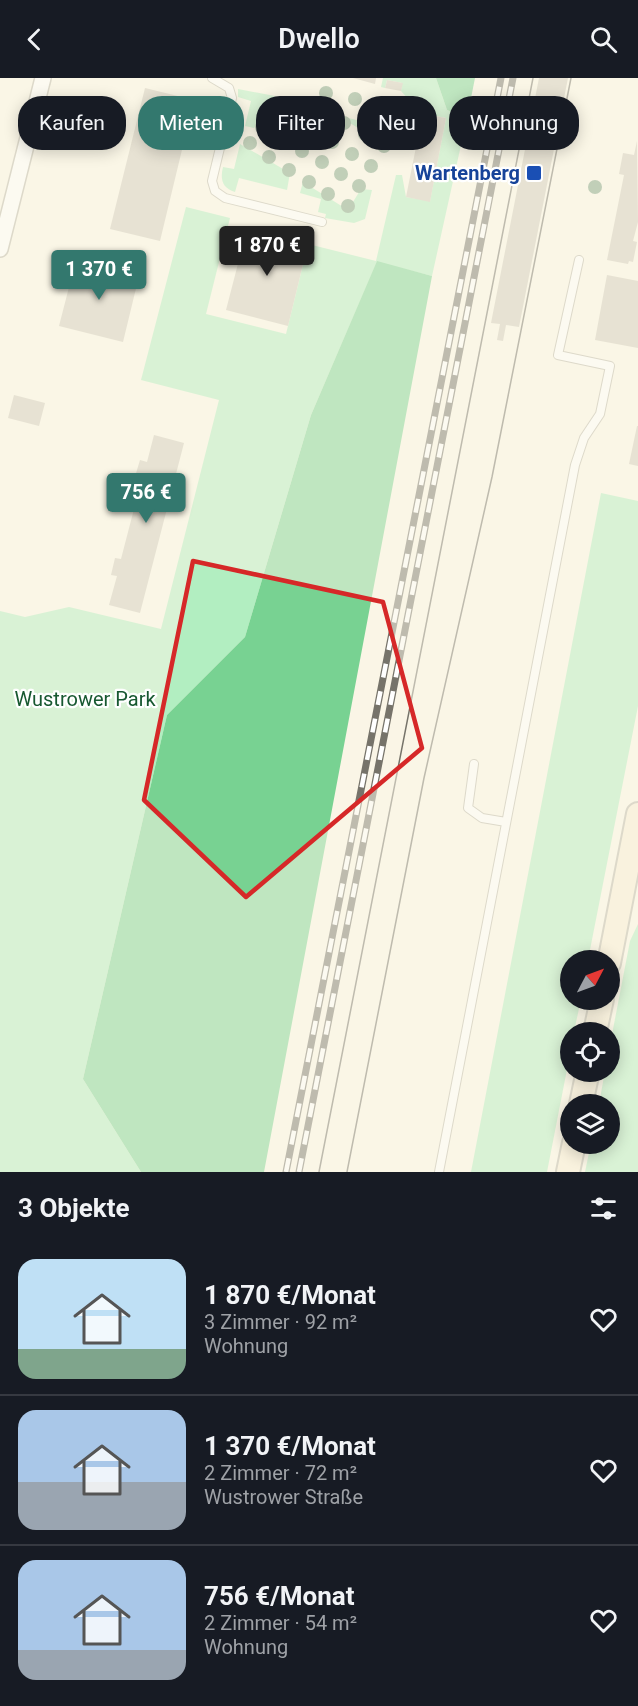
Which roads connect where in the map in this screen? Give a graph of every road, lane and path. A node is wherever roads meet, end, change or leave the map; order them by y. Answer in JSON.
{"nodes":[{"id":1,"x":43,"y":78,"type":"edge"},
{"id":2,"x":212,"y":78,"type":"edge"},
{"id":3,"x":322,"y":222,"type":"dead end"},
{"id":4,"x":0,"y":249,"type":"edge"},
{"id":5,"x":579,"y":260,"type":"dead end"},
{"id":6,"x":474,"y":764,"type":"dead end"},
{"id":7,"x":638,"y":814,"type":"edge"},
{"id":8,"x":506,"y":822,"type":"junction"},
{"id":9,"x":635,"y":848,"type":"edge"},
{"id":10,"x":612,"y":950,"type":"edge"},
{"id":11,"x":572,"y":1154,"type":"edge"},
{"id":12,"x":439,"y":1172,"type":"edge"},
{"id":13,"x":568,"y":1172,"type":"edge"}],
"edges":[{"from":1,"to":4,"type":"street"},
{"from":2,"to":3,"type":"lane"},
{"from":5,"to":8,"type":"lane"},
{"from":6,"to":8,"type":"lane"},
{"from":7,"to":9,"type":"street"},
{"from":8,"to":12,"type":"lane"},
{"from":9,"to":10,"type":"street"},
{"from":11,"to":13,"type":"street"}]}
